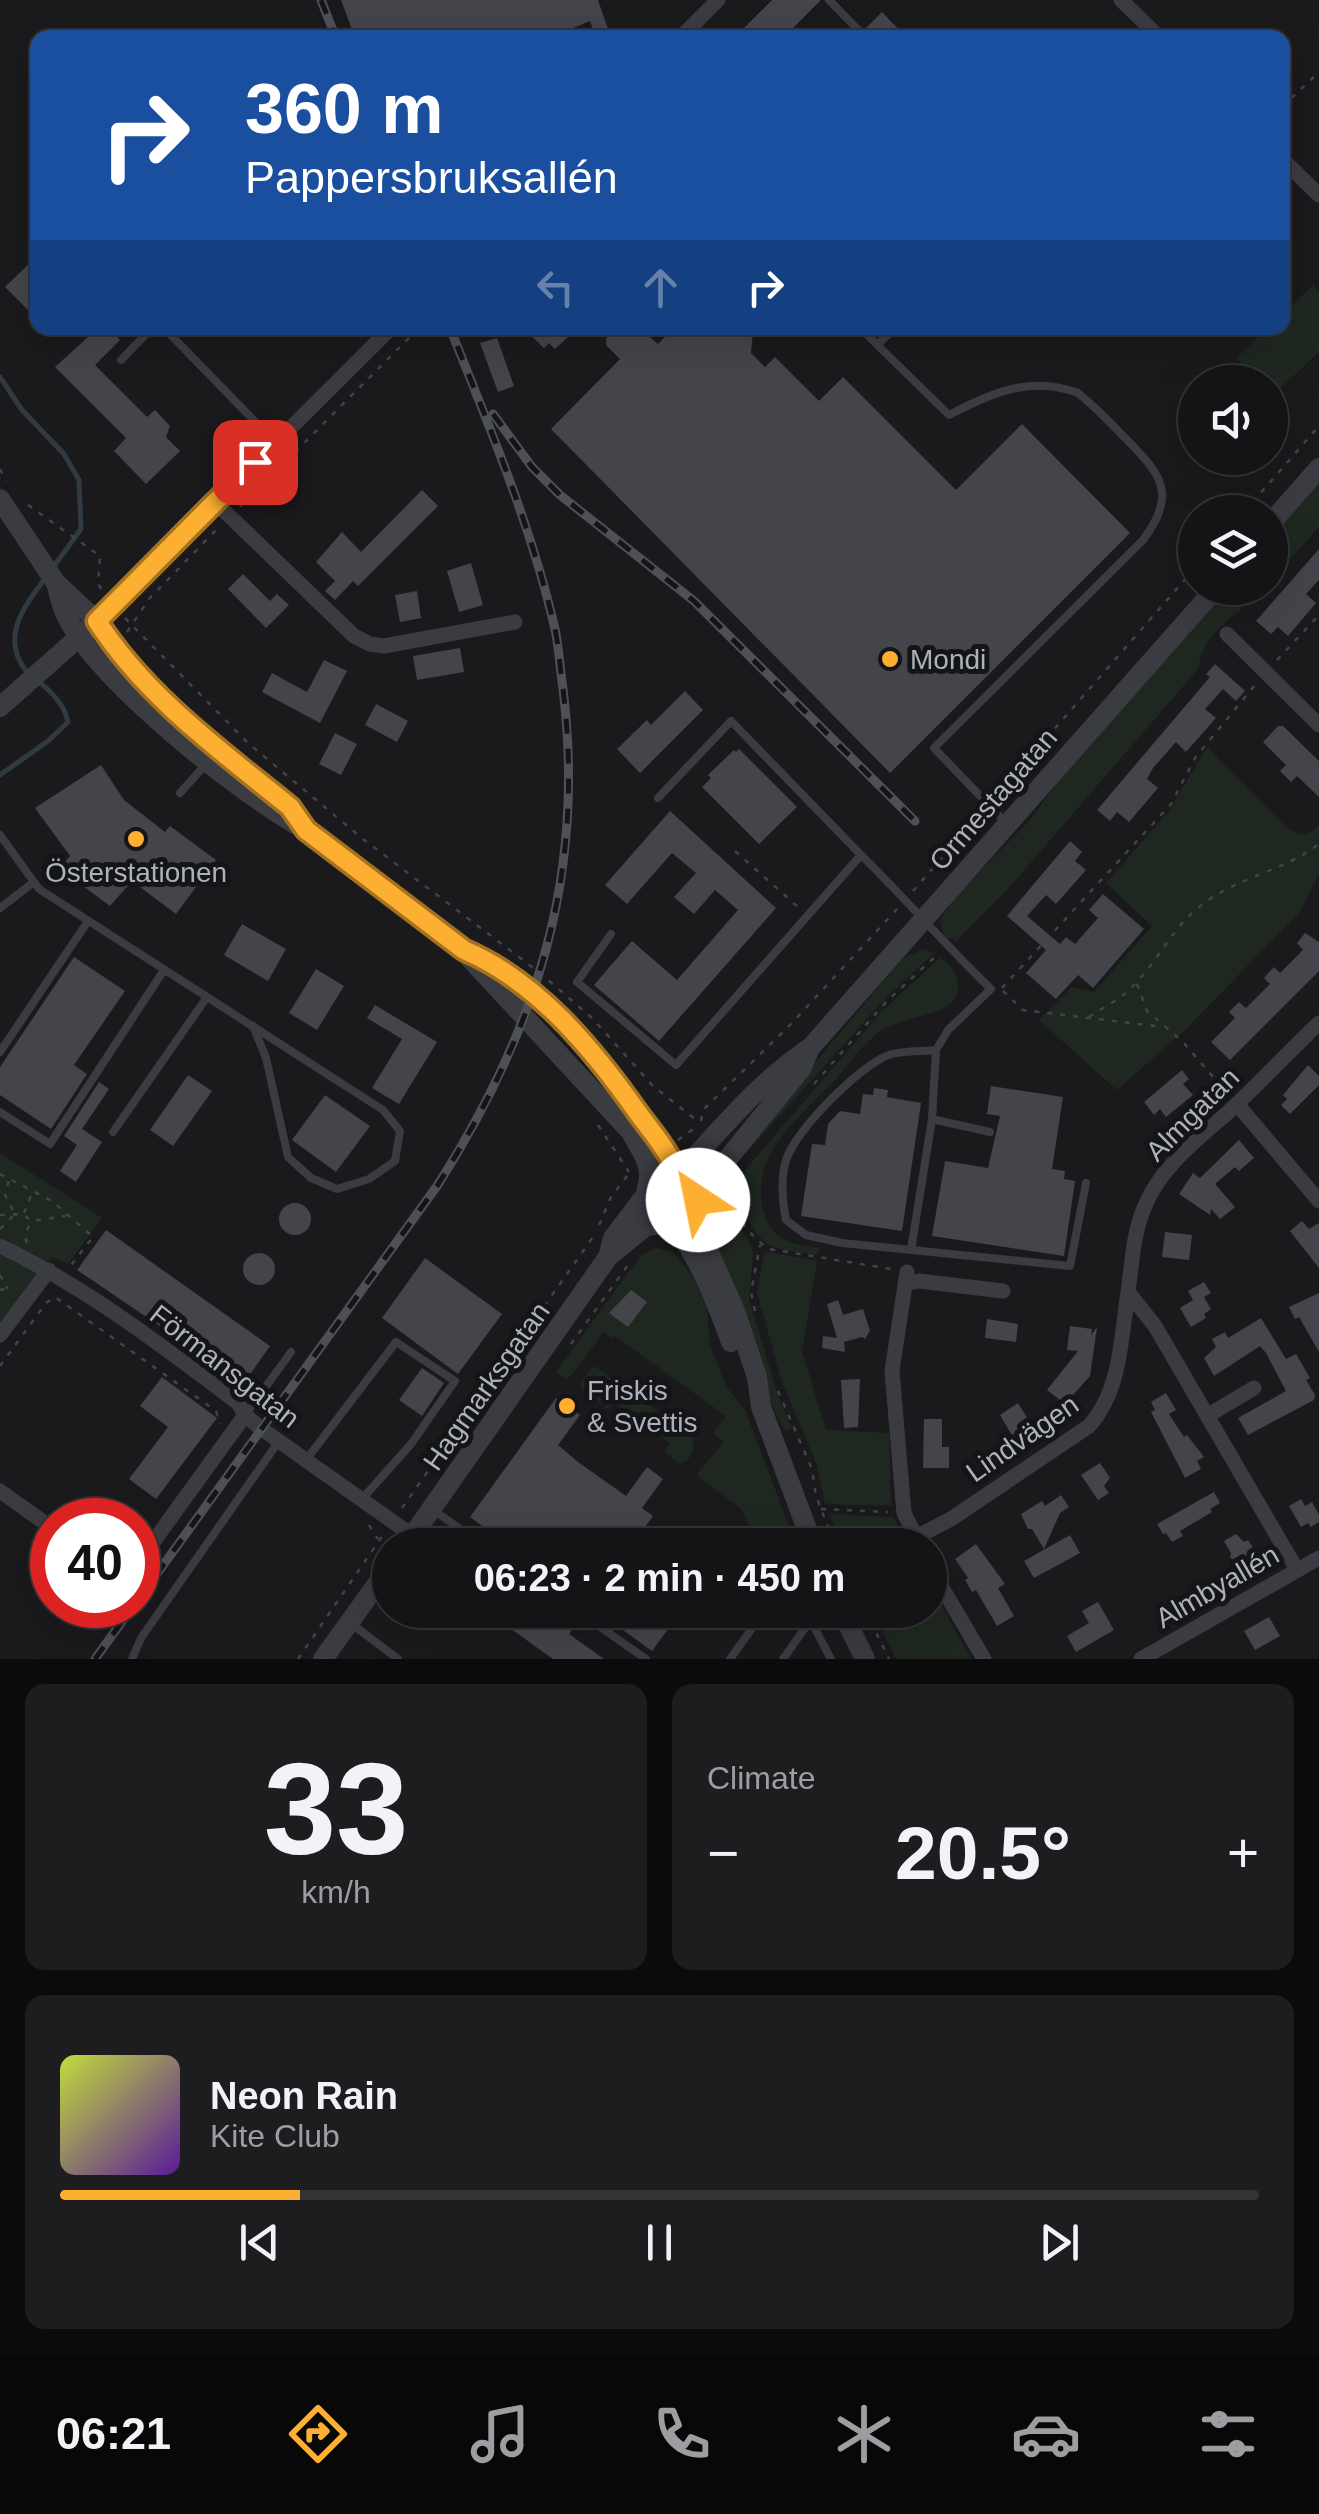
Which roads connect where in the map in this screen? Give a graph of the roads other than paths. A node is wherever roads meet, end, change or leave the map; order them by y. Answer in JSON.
{"nodes":[{"id":1,"x":718,"y":0,"type":"edge"},
{"id":2,"x":829,"y":0,"type":"edge"},
{"id":3,"x":1121,"y":0,"type":"edge"},
{"id":4,"x":688,"y":30,"type":"edge"},
{"id":5,"x":858,"y":30,"type":"edge"},
{"id":6,"x":1152,"y":30,"type":"edge"},
{"id":7,"x":1290,"y":168,"type":"edge"},
{"id":8,"x":1319,"y":195,"type":"edge"},
{"id":9,"x":145,"y":335,"type":"edge"},
{"id":10,"x":171,"y":335,"type":"edge"},
{"id":11,"x":384,"y":335,"type":"edge"},
{"id":12,"x":870,"y":335,"type":"edge"},
{"id":13,"x":887,"y":335,"type":"edge"},
{"id":14,"x":878,"y":345,"type":"junction"},
{"id":15,"x":121,"y":360,"type":"dead end"},
{"id":16,"x":275,"y":442,"type":"junction"},
{"id":17,"x":1319,"y":468,"type":"edge"},
{"id":18,"x":4,"y":492,"type":"edge"},
{"id":19,"x":214,"y":502,"type":"junction"},
{"id":20,"x":1288,"y":503,"type":"edge"},
{"id":21,"x":56,"y":583,"type":"junction"},
{"id":22,"x":1201,"y":605,"type":"edge"},
{"id":23,"x":97,"y":621,"type":"junction"},
{"id":24,"x":515,"y":622,"type":"dead end"},
{"id":25,"x":1227,"y":634,"type":"dead end"},
{"id":26,"x":81,"y":637,"type":"junction"},
{"id":27,"x":0,"y":707,"type":"edge"},
{"id":28,"x":1319,"y":725,"type":"edge"},
{"id":29,"x":209,"y":761,"type":"junction"},
{"id":30,"x":180,"y":793,"type":"dead end"},
{"id":31,"x":658,"y":798,"type":"dead end"},
{"id":32,"x":1008,"y":824,"type":"junction"},
{"id":33,"x":306,"y":830,"type":"junction"},
{"id":34,"x":0,"y":835,"type":"edge"},
{"id":35,"x":862,"y":854,"type":"junction"},
{"id":36,"x":34,"y":882,"type":"junction"},
{"id":37,"x":0,"y":908,"type":"edge"},
{"id":38,"x":88,"y":921,"type":"junction"},
{"id":39,"x":923,"y":922,"type":"junction"},
{"id":40,"x":611,"y":934,"type":"dead end"},
{"id":41,"x":464,"y":950,"type":"junction"},
{"id":42,"x":164,"y":970,"type":"junction"},
{"id":43,"x":207,"y":998,"type":"junction"},
{"id":44,"x":1319,"y":1023,"type":"edge"},
{"id":45,"x":252,"y":1026,"type":"junction"},
{"id":46,"x":811,"y":1047,"type":"junction"},
{"id":47,"x":936,"y":1050,"type":"junction"},
{"id":48,"x":0,"y":1052,"type":"edge"},
{"id":49,"x":1237,"y":1104,"type":"junction"},
{"id":50,"x":0,"y":1112,"type":"edge"},
{"id":51,"x":932,"y":1120,"type":"junction"},
{"id":52,"x":113,"y":1132,"type":"dead end"},
{"id":53,"x":990,"y":1132,"type":"dead end"},
{"id":54,"x":678,"y":1172,"type":"junction"},
{"id":55,"x":1086,"y":1183,"type":"dead end"},
{"id":56,"x":646,"y":1191,"type":"junction"},
{"id":57,"x":1319,"y":1201,"type":"edge"},
{"id":58,"x":695,"y":1204,"type":"junction"},
{"id":59,"x":669,"y":1224,"type":"junction"},
{"id":60,"x":0,"y":1246,"type":"edge"},
{"id":61,"x":911,"y":1250,"type":"junction"},
{"id":62,"x":608,"y":1257,"type":"junction"},
{"id":63,"x":49,"y":1270,"type":"junction"},
{"id":64,"x":1002,"y":1291,"type":"dead end"},
{"id":65,"x":1128,"y":1292,"type":"junction"},
{"id":66,"x":0,"y":1335,"type":"edge"},
{"id":67,"x":291,"y":1352,"type":"dead end"},
{"id":68,"x":1254,"y":1388,"type":"dead end"},
{"id":69,"x":761,"y":1406,"type":"junction"},
{"id":70,"x":244,"y":1415,"type":"junction"},
{"id":71,"x":1207,"y":1416,"type":"junction"},
{"id":72,"x":280,"y":1441,"type":"junction"},
{"id":73,"x":306,"y":1460,"type":"junction"},
{"id":74,"x":0,"y":1491,"type":"edge"},
{"id":75,"x":361,"y":1500,"type":"junction"},
{"id":76,"x":433,"y":1510,"type":"junction"},
{"id":77,"x":30,"y":1512,"type":"edge"},
{"id":78,"x":397,"y":1528,"type":"edge"},
{"id":79,"x":419,"y":1528,"type":"edge"},
{"id":80,"x":459,"y":1528,"type":"edge"},
{"id":81,"x":807,"y":1528,"type":"edge"},
{"id":82,"x":912,"y":1528,"type":"edge"},
{"id":83,"x":938,"y":1528,"type":"edge"},
{"id":84,"x":160,"y":1532,"type":"edge"},
{"id":85,"x":1319,"y":1558,"type":"edge"},
{"id":86,"x":1296,"y":1570,"type":"junction"},
{"id":87,"x":372,"y":1591,"type":"edge"},
{"id":88,"x":947,"y":1596,"type":"edge"},
{"id":89,"x":349,"y":1622,"type":"junction"},
{"id":90,"x":602,"y":1628,"type":"edge"},
{"id":91,"x":752,"y":1628,"type":"edge"},
{"id":92,"x":805,"y":1628,"type":"edge"},
{"id":93,"x":817,"y":1628,"type":"edge"},
{"id":94,"x":849,"y":1628,"type":"edge"},
{"id":95,"x":132,"y":1659,"type":"edge"},
{"id":96,"x":323,"y":1659,"type":"edge"},
{"id":97,"x":398,"y":1659,"type":"edge"},
{"id":98,"x":646,"y":1659,"type":"edge"},
{"id":99,"x":730,"y":1659,"type":"edge"},
{"id":100,"x":783,"y":1659,"type":"edge"},
{"id":101,"x":832,"y":1659,"type":"edge"},
{"id":102,"x":865,"y":1659,"type":"edge"},
{"id":103,"x":984,"y":1659,"type":"edge"},
{"id":104,"x":1141,"y":1659,"type":"edge"}],
"edges":[{"from":1,"to":4,"type":"street"},
{"from":2,"to":5,"type":"lane"},
{"from":3,"to":6,"type":"street"},
{"from":7,"to":8,"type":"street"},
{"from":9,"to":15,"type":"lane"},
{"from":10,"to":16,"type":"lane"},
{"from":11,"to":16,"type":"street"},
{"from":12,"to":14,"type":"lane"},
{"from":13,"to":14,"type":"lane"},
{"from":14,"to":32,"type":"lane"},
{"from":16,"to":19,"type":"street"},
{"from":17,"to":20,"type":"street"},
{"from":18,"to":21,"type":"street"},
{"from":19,"to":23,"type":"street"},
{"from":19,"to":24,"type":"street"},
{"from":21,"to":23,"type":"street"},
{"from":21,"to":26,"type":"street"},
{"from":22,"to":32,"type":"street","name":"Ormestagatan"},
{"from":23,"to":26,"type":"street"},
{"from":23,"to":33,"type":"street"},
{"from":25,"to":28,"type":"street"},
{"from":26,"to":27,"type":"street"},
{"from":26,"to":29,"type":"street"},
{"from":29,"to":30,"type":"lane"},
{"from":29,"to":33,"type":"street"},
{"from":31,"to":35,"type":"lane"},
{"from":32,"to":39,"type":"street","name":"Ormestagatan"},
{"from":33,"to":41,"type":"street"},
{"from":34,"to":36,"type":"lane"},
{"from":35,"to":39,"type":"lane"},
{"from":35,"to":40,"type":"lane"},
{"from":36,"to":37,"type":"lane"},
{"from":36,"to":38,"type":"lane"},
{"from":38,"to":42,"type":"lane"},
{"from":38,"to":48,"type":"lane"},
{"from":39,"to":46,"type":"street","name":"Ormestagatan"},
{"from":39,"to":47,"type":"lane"},
{"from":41,"to":54,"type":"street"},
{"from":41,"to":56,"type":"street"},
{"from":42,"to":43,"type":"lane"},
{"from":42,"to":50,"type":"lane"},
{"from":43,"to":45,"type":"lane"},
{"from":43,"to":52,"type":"lane"},
{"from":44,"to":49,"type":"street","name":"Almgatan"},
{"from":45,"to":45,"type":"lane"},
{"from":46,"to":54,"type":"street","name":"Ormestagatan"},
{"from":46,"to":58,"type":"street","name":"Ormestagatan"},
{"from":47,"to":51,"type":"lane"},
{"from":47,"to":61,"type":"lane"},
{"from":49,"to":57,"type":"street"},
{"from":49,"to":65,"type":"street","name":"Almgatan"},
{"from":51,"to":53,"type":"lane"},
{"from":51,"to":61,"type":"lane"},
{"from":54,"to":56,"type":"street"},
{"from":54,"to":58,"type":"street"},
{"from":55,"to":61,"type":"lane"},
{"from":56,"to":59,"type":"street"},
{"from":56,"to":62,"type":"street","name":"Hagmarksgatan"},
{"from":58,"to":59,"type":"street"},
{"from":58,"to":69,"type":"street"},
{"from":59,"to":62,"type":"street","name":"Hagmarksgatan"},
{"from":59,"to":69,"type":"street"},
{"from":60,"to":63,"type":"street","name":"Förmansgatan"},
{"from":62,"to":76,"type":"street","name":"Hagmarksgatan"},
{"from":63,"to":66,"type":"street"},
{"from":63,"to":70,"type":"street","name":"Förmansgatan"},
{"from":64,"to":82,"type":"street"},
{"from":65,"to":71,"type":"street"},
{"from":65,"to":83,"type":"street","name":"Lindvägen"},
{"from":67,"to":70,"type":"lane"},
{"from":68,"to":71,"type":"street"},
{"from":69,"to":81,"type":"street"},
{"from":70,"to":72,"type":"street","name":"Förmansgatan"},
{"from":70,"to":84,"type":"street"},
{"from":71,"to":86,"type":"street"},
{"from":72,"to":73,"type":"street","name":"Förmansgatan"},
{"from":72,"to":95,"type":"lane"},
{"from":73,"to":75,"type":"street","name":"Förmansgatan"},
{"from":73,"to":75,"type":"lane"},
{"from":74,"to":77,"type":"street"},
{"from":75,"to":78,"type":"street","name":"Förmansgatan"},
{"from":76,"to":79,"type":"street","name":"Hagmarksgatan"},
{"from":76,"to":80,"type":"lane"},
{"from":85,"to":86,"type":"street","name":"Almbyallén"},
{"from":86,"to":104,"type":"street","name":"Almbyallén"},
{"from":87,"to":89,"type":"street"},
{"from":88,"to":103,"type":"street"},
{"from":89,"to":96,"type":"street"},
{"from":89,"to":97,"type":"lane"},
{"from":90,"to":98,"type":"lane"},
{"from":91,"to":99,"type":"lane"},
{"from":92,"to":100,"type":"lane"},
{"from":93,"to":101,"type":"lane"},
{"from":94,"to":102,"type":"street"}]}
